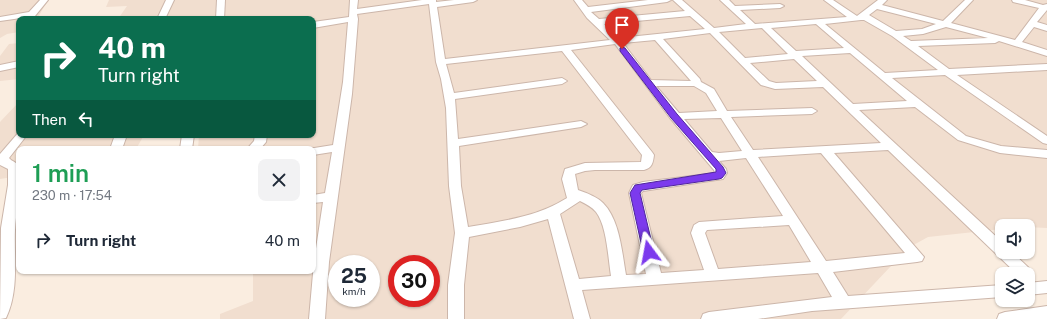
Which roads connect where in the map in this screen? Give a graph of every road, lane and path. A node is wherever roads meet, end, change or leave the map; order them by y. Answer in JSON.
{"nodes":[{"id":1,"x":44,"y":0,"type":"edge"},
{"id":2,"x":170,"y":0,"type":"edge"},
{"id":3,"x":221,"y":0,"type":"edge"},
{"id":4,"x":473,"y":0,"type":"edge"},
{"id":5,"x":578,"y":0,"type":"edge"},
{"id":6,"x":667,"y":0,"type":"edge"},
{"id":7,"x":677,"y":0,"type":"edge"},
{"id":8,"x":724,"y":0,"type":"edge"},
{"id":9,"x":757,"y":0,"type":"edge"},
{"id":10,"x":828,"y":0,"type":"edge"},
{"id":11,"x":969,"y":0,"type":"edge"},
{"id":12,"x":1016,"y":0,"type":"edge"},
{"id":13,"x":432,"y":2,"type":"edge"},
{"id":14,"x":880,"y":3,"type":"edge"},
{"id":15,"x":780,"y":6,"type":"dead end"},
{"id":16,"x":764,"y":7,"type":"junction"},
{"id":17,"x":1046,"y":7,"type":"edge"},
{"id":18,"x":733,"y":8,"type":"junction"},
{"id":19,"x":354,"y":10,"type":"edge"},
{"id":20,"x":586,"y":10,"type":"junction"},
{"id":21,"x":692,"y":13,"type":"junction"},
{"id":22,"x":16,"y":16,"type":"edge"},
{"id":23,"x":19,"y":16,"type":"edge"},
{"id":24,"x":162,"y":16,"type":"edge"},
{"id":25,"x":220,"y":16,"type":"edge"},
{"id":26,"x":860,"y":17,"type":"junction"},
{"id":27,"x":0,"y":19,"type":"edge"},
{"id":28,"x":598,"y":22,"type":"junction"},
{"id":29,"x":818,"y":22,"type":"junction"},
{"id":30,"x":1031,"y":23,"type":"junction"},
{"id":31,"x":316,"y":24,"type":"edge"},
{"id":32,"x":945,"y":24,"type":"junction"},
{"id":33,"x":759,"y":26,"type":"junction"},
{"id":34,"x":1047,"y":28,"type":"edge"},
{"id":35,"x":713,"y":31,"type":"junction"},
{"id":36,"x":896,"y":34,"type":"junction"},
{"id":37,"x":656,"y":37,"type":"junction"},
{"id":38,"x":1005,"y":39,"type":"junction"},
{"id":39,"x":617,"y":41,"type":"junction"},
{"id":40,"x":1017,"y":43,"type":"junction"},
{"id":41,"x":910,"y":44,"type":"junction"},
{"id":42,"x":564,"y":47,"type":"junction"},
{"id":43,"x":852,"y":50,"type":"junction"},
{"id":44,"x":1047,"y":53,"type":"edge"},
{"id":45,"x":796,"y":55,"type":"junction"},
{"id":46,"x":744,"y":61,"type":"junction"},
{"id":47,"x":441,"y":62,"type":"junction"},
{"id":48,"x":16,"y":65,"type":"edge"},
{"id":49,"x":0,"y":68,"type":"edge"},
{"id":50,"x":1047,"y":68,"type":"edge"},
{"id":51,"x":948,"y":73,"type":"junction"},
{"id":52,"x":884,"y":76,"type":"junction"},
{"id":53,"x":562,"y":81,"type":"dead end"},
{"id":54,"x":648,"y":83,"type":"junction"},
{"id":55,"x":695,"y":84,"type":"junction"},
{"id":56,"x":826,"y":84,"type":"junction"},
{"id":57,"x":449,"y":97,"type":"junction"},
{"id":58,"x":917,"y":104,"type":"junction"},
{"id":59,"x":849,"y":107,"type":"junction"},
{"id":60,"x":812,"y":111,"type":"dead end"},
{"id":61,"x":724,"y":114,"type":"junction"},
{"id":62,"x":674,"y":116,"type":"junction"},
{"id":63,"x":581,"y":124,"type":"dead end"},
{"id":64,"x":19,"y":138,"type":"edge"},
{"id":65,"x":1047,"y":141,"type":"edge"},
{"id":66,"x":453,"y":143,"type":"junction"},
{"id":67,"x":889,"y":146,"type":"junction"},
{"id":68,"x":338,"y":148,"type":"junction"},
{"id":69,"x":824,"y":149,"type":"junction"},
{"id":70,"x":316,"y":151,"type":"edge"},
{"id":71,"x":708,"y":154,"type":"junction"},
{"id":72,"x":749,"y":154,"type":"junction"},
{"id":73,"x":1047,"y":154,"type":"edge"},
{"id":74,"x":2,"y":162,"type":"edge"},
{"id":75,"x":574,"y":192,"type":"junction"},
{"id":76,"x":331,"y":196,"type":"junction"},
{"id":77,"x":316,"y":198,"type":"edge"},
{"id":78,"x":15,"y":207,"type":"edge"},
{"id":79,"x":553,"y":212,"type":"junction"},
{"id":80,"x":793,"y":220,"type":"junction"},
{"id":81,"x":462,"y":233,"type":"junction"},
{"id":82,"x":995,"y":245,"type":"edge"},
{"id":83,"x":1010,"y":259,"type":"edge"},
{"id":84,"x":822,"y":266,"type":"junction"},
{"id":85,"x":1018,"y":267,"type":"edge"},
{"id":86,"x":713,"y":275,"type":"junction"},
{"id":87,"x":655,"y":280,"type":"junction"},
{"id":88,"x":619,"y":282,"type":"junction"},
{"id":89,"x":573,"y":285,"type":"junction"},
{"id":90,"x":1047,"y":287,"type":"edge"},
{"id":91,"x":1035,"y":288,"type":"edge"},
{"id":92,"x":995,"y":292,"type":"edge"},
{"id":93,"x":844,"y":303,"type":"junction"},
{"id":94,"x":0,"y":313,"type":"edge"},
{"id":95,"x":1047,"y":314,"type":"edge"},
{"id":96,"x":317,"y":319,"type":"edge"},
{"id":97,"x":456,"y":319,"type":"edge"},
{"id":98,"x":582,"y":319,"type":"edge"},
{"id":99,"x":709,"y":319,"type":"edge"},
{"id":100,"x":1005,"y":319,"type":"edge"}],
"edges":[{"from":1,"to":23,"type":"street"},
{"from":2,"to":24,"type":"street"},
{"from":3,"to":25,"type":"street"},
{"from":4,"to":13,"type":"street"},
{"from":5,"to":20,"type":"street"},
{"from":6,"to":20,"type":"street"},
{"from":7,"to":21,"type":"street"},
{"from":8,"to":18,"type":"street"},
{"from":9,"to":16,"type":"street"},
{"from":10,"to":26,"type":"street"},
{"from":11,"to":32,"type":"street"},
{"from":12,"to":17,"type":"street"},
{"from":13,"to":19,"type":"street"},
{"from":13,"to":47,"type":"street"},
{"from":14,"to":26,"type":"street"},
{"from":14,"to":32,"type":"street"},
{"from":15,"to":16,"type":"street"},
{"from":16,"to":18,"type":"street"},
{"from":17,"to":30,"type":"street"},
{"from":18,"to":33,"type":"street"},
{"from":19,"to":31,"type":"street"},
{"from":19,"to":68,"type":"street"},
{"from":20,"to":28,"type":"street"},
{"from":21,"to":28,"type":"street"},
{"from":21,"to":35,"type":"street"},
{"from":22,"to":27,"type":"street"},
{"from":26,"to":29,"type":"street"},
{"from":26,"to":36,"type":"street"},
{"from":28,"to":39,"type":"street"},
{"from":29,"to":33,"type":"street"},
{"from":29,"to":43,"type":"street"},
{"from":30,"to":34,"type":"street"},
{"from":30,"to":40,"type":"street"},
{"from":32,"to":36,"type":"street"},
{"from":32,"to":38,"type":"street"},
{"from":33,"to":35,"type":"street"},
{"from":33,"to":45,"type":"street"},
{"from":35,"to":37,"type":"street"},
{"from":35,"to":46,"type":"street"},
{"from":36,"to":41,"type":"street"},
{"from":37,"to":39,"type":"street"},
{"from":37,"to":55,"type":"street"},
{"from":38,"to":40,"type":"street"},
{"from":38,"to":41,"type":"street"},
{"from":39,"to":42,"type":"street"},
{"from":39,"to":54,"type":"street"},
{"from":40,"to":44,"type":"street"},
{"from":41,"to":51,"type":"street"},
{"from":42,"to":47,"type":"street"},
{"from":42,"to":75,"type":"street"},
{"from":43,"to":45,"type":"street"},
{"from":43,"to":52,"type":"street"},
{"from":45,"to":46,"type":"street"},
{"from":45,"to":56,"type":"street"},
{"from":46,"to":56,"type":"street"},
{"from":47,"to":57,"type":"street"},
{"from":48,"to":49,"type":"street"},
{"from":50,"to":51,"type":"street"},
{"from":51,"to":52,"type":"street"},
{"from":51,"to":65,"type":"street"},
{"from":52,"to":58,"type":"street"},
{"from":53,"to":57,"type":"street"},
{"from":54,"to":55,"type":"street"},
{"from":54,"to":62,"type":"street"},
{"from":55,"to":61,"type":"street"},
{"from":56,"to":59,"type":"street"},
{"from":57,"to":66,"type":"street"},
{"from":58,"to":59,"type":"street"},
{"from":58,"to":73,"type":"street"},
{"from":59,"to":67,"type":"street"},
{"from":60,"to":61,"type":"street"},
{"from":61,"to":62,"type":"street"},
{"from":61,"to":72,"type":"street"},
{"from":62,"to":71,"type":"street"},
{"from":63,"to":66,"type":"street"},
{"from":64,"to":74,"type":"street"},
{"from":66,"to":81,"type":"street"},
{"from":67,"to":69,"type":"street"},
{"from":67,"to":82,"type":"street"},
{"from":68,"to":70,"type":"street"},
{"from":68,"to":76,"type":"street"},
{"from":69,"to":72,"type":"street"},
{"from":69,"to":84,"type":"street"},
{"from":71,"to":72,"type":"street"},
{"from":71,"to":87,"type":"street"},
{"from":72,"to":80,"type":"street"},
{"from":74,"to":78,"type":"street"},
{"from":75,"to":79,"type":"street"},
{"from":75,"to":88,"type":"street"},
{"from":76,"to":77,"type":"street"},
{"from":76,"to":96,"type":"street"},
{"from":78,"to":94,"type":"street"},
{"from":79,"to":81,"type":"street"},
{"from":79,"to":89,"type":"street"},
{"from":80,"to":84,"type":"street"},
{"from":80,"to":86,"type":"street"},
{"from":81,"to":97,"type":"street"},
{"from":83,"to":85,"type":"street"},
{"from":84,"to":86,"type":"street"},
{"from":84,"to":93,"type":"street"},
{"from":86,"to":87,"type":"street"},
{"from":87,"to":88,"type":"street"},
{"from":88,"to":89,"type":"street"},
{"from":89,"to":98,"type":"street"},
{"from":90,"to":91,"type":"street"},
{"from":92,"to":93,"type":"street"},
{"from":93,"to":99,"type":"street"},
{"from":95,"to":100,"type":"street"}]}
